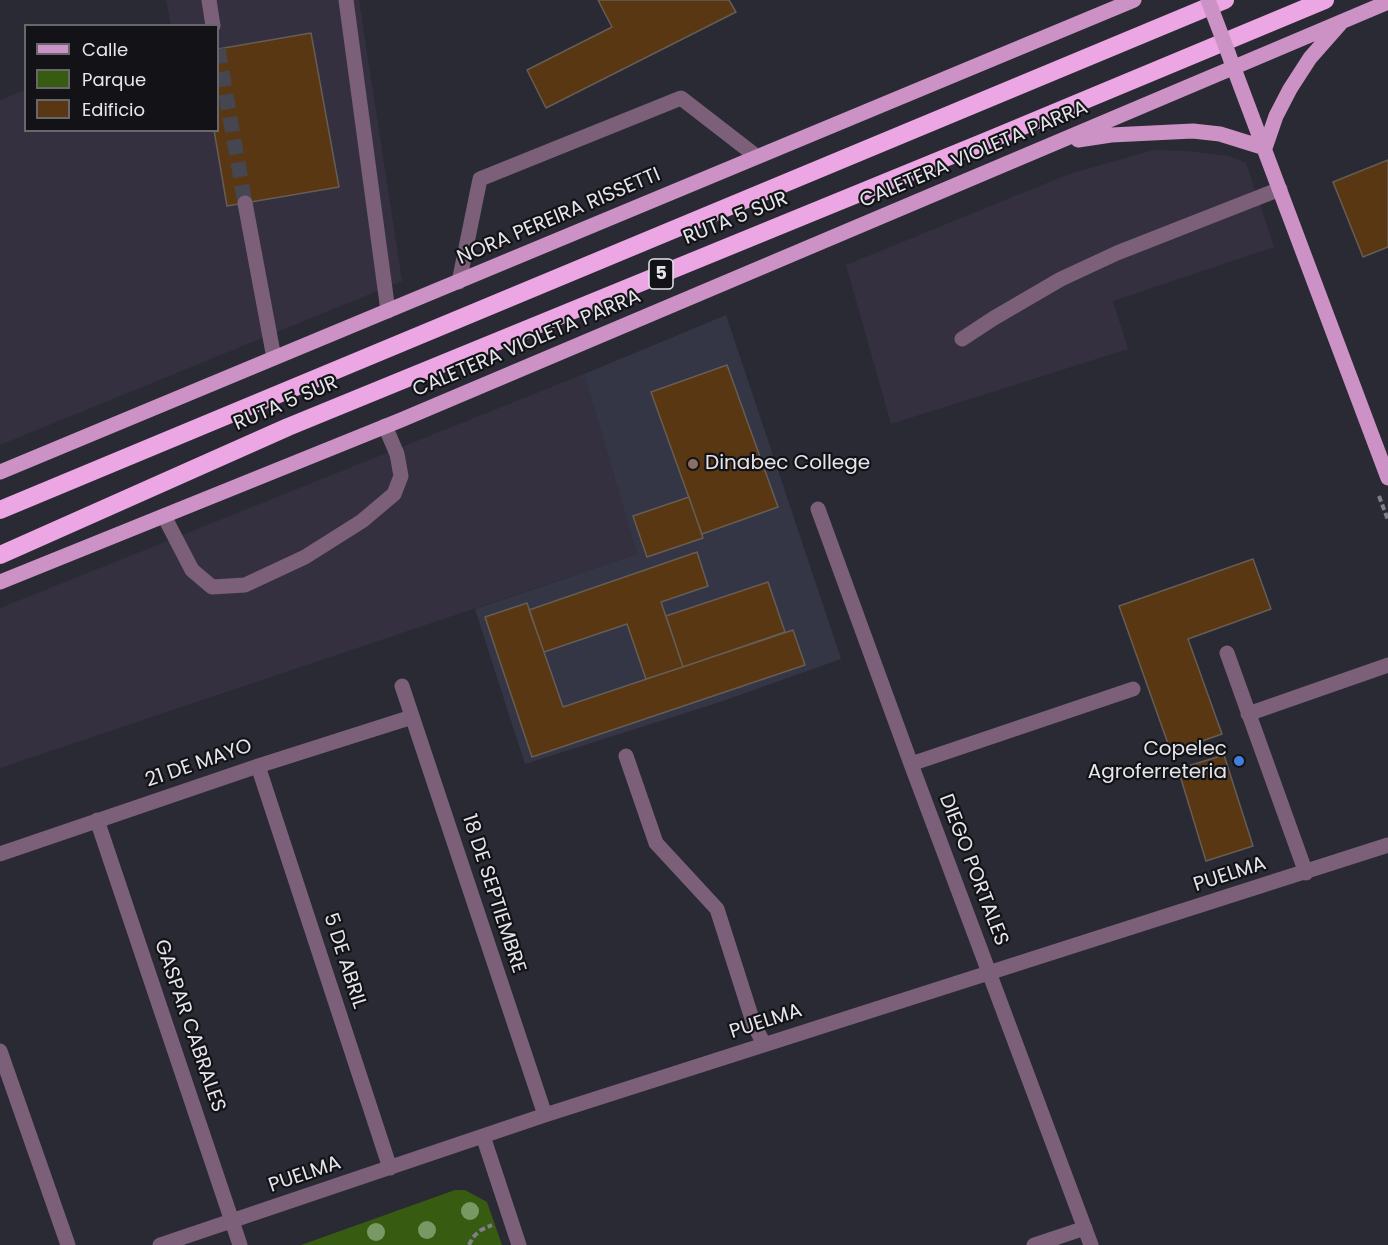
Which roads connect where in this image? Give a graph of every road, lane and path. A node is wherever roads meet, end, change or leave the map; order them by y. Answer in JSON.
{"nodes":[{"id":1,"x":208,"y":0,"type":"edge"},
{"id":2,"x":346,"y":0,"type":"edge"},
{"id":3,"x":1134,"y":0,"type":"edge"},
{"id":4,"x":1208,"y":0,"type":"edge"},
{"id":5,"x":1225,"y":0,"type":"edge"},
{"id":6,"x":1325,"y":0,"type":"edge"},
{"id":7,"x":1388,"y":2,"type":"edge"},
{"id":8,"x":1342,"y":20,"type":"junction"},
{"id":9,"x":213,"y":24,"type":"edge"},
{"id":10,"x":1231,"y":62,"type":"junction"},
{"id":11,"x":1054,"y":144,"type":"junction"},
{"id":12,"x":1265,"y":148,"type":"junction"},
{"id":13,"x":756,"y":156,"type":"junction"},
{"id":14,"x":1280,"y":189,"type":"junction"},
{"id":15,"x":245,"y":203,"type":"tunnel mouth"},
{"id":16,"x":459,"y":282,"type":"junction"},
{"id":17,"x":388,"y":311,"type":"junction"},
{"id":18,"x":962,"y":339,"type":"dead end"},
{"id":19,"x":274,"y":358,"type":"junction"},
{"id":20,"x":384,"y":426,"type":"junction"},
{"id":21,"x":0,"y":472,"type":"edge"},
{"id":22,"x":1388,"y":478,"type":"edge"},
{"id":23,"x":818,"y":509,"type":"dead end"},
{"id":24,"x":0,"y":510,"type":"edge"},
{"id":25,"x":164,"y":516,"type":"junction"},
{"id":26,"x":0,"y":555,"type":"edge"},
{"id":27,"x":0,"y":582,"type":"edge"},
{"id":28,"x":1227,"y":653,"type":"dead end"},
{"id":29,"x":1388,"y":665,"type":"edge"},
{"id":30,"x":402,"y":686,"type":"dead end"},
{"id":31,"x":1133,"y":689,"type":"dead end"},
{"id":32,"x":1248,"y":714,"type":"junction"},
{"id":33,"x":412,"y":717,"type":"junction"},
{"id":34,"x":626,"y":756,"type":"dead end"},
{"id":35,"x":911,"y":764,"type":"junction"},
{"id":36,"x":258,"y":766,"type":"junction"},
{"id":37,"x":97,"y":820,"type":"junction"},
{"id":38,"x":1388,"y":845,"type":"edge"},
{"id":39,"x":0,"y":854,"type":"edge"},
{"id":40,"x":1306,"y":873,"type":"junction"},
{"id":41,"x":990,"y":974,"type":"junction"},
{"id":42,"x":764,"y":1044,"type":"junction"},
{"id":43,"x":0,"y":1050,"type":"edge"},
{"id":44,"x":545,"y":1115,"type":"junction"},
{"id":45,"x":483,"y":1136,"type":"junction"},
{"id":46,"x":390,"y":1168,"type":"junction"},
{"id":47,"x":509,"y":1218,"type":"junction"},
{"id":48,"x":233,"y":1221,"type":"junction"},
{"id":49,"x":1085,"y":1228,"type":"junction"},
{"id":50,"x":68,"y":1245,"type":"edge"},
{"id":51,"x":160,"y":1245,"type":"edge"},
{"id":52,"x":240,"y":1245,"type":"edge"},
{"id":53,"x":469,"y":1245,"type":"edge"},
{"id":54,"x":519,"y":1245,"type":"edge"},
{"id":55,"x":1034,"y":1245,"type":"edge"},
{"id":56,"x":1091,"y":1245,"type":"edge"}],
"edges":[{"from":1,"to":9,"type":"street"},
{"from":2,"to":17,"type":"street"},
{"from":3,"to":13,"type":"main road","name":"NORA PEREIRA RISSETTI"},
{"from":4,"to":10,"type":"main road","bridge":true},
{"from":5,"to":24,"type":"highway","name":"RUTA 5 SUR","number":"5"},
{"from":6,"to":26,"type":"highway","name":"RUTA 5 SUR","number":"5"},
{"from":7,"to":8,"type":"main road","name":"CALETERA VIOLETA PARRA"},
{"from":8,"to":10,"type":"main road","name":"CALETERA VIOLETA PARRA"},
{"from":8,"to":12,"type":"main road"},
{"from":10,"to":11,"type":"main road","name":"CALETERA VIOLETA PARRA"},
{"from":10,"to":12,"type":"main road"},
{"from":11,"to":12,"type":"main road"},
{"from":11,"to":20,"type":"main road","name":"CALETERA VIOLETA PARRA"},
{"from":12,"to":14,"type":"main road"},
{"from":13,"to":16,"type":"main road","name":"NORA PEREIRA RISSETTI"},
{"from":13,"to":16,"type":"street"},
{"from":14,"to":18,"type":"street"},
{"from":14,"to":22,"type":"main road"},
{"from":15,"to":19,"type":"street"},
{"from":16,"to":17,"type":"main road","name":"NORA PEREIRA RISSETTI"},
{"from":17,"to":19,"type":"main road","name":"NORA PEREIRA RISSETTI"},
{"from":19,"to":21,"type":"main road","name":"NORA PEREIRA RISSETTI"},
{"from":20,"to":25,"type":"main road","name":"CALETERA VIOLETA PARRA"},
{"from":20,"to":25,"type":"street"},
{"from":23,"to":35,"type":"street","name":"DIEGO PORTALES"},
{"from":25,"to":27,"type":"main road","name":"CALETERA VIOLETA PARRA"},
{"from":28,"to":32,"type":"street"},
{"from":29,"to":32,"type":"street"},
{"from":30,"to":33,"type":"street","name":"18 DE SEPTIEMBRE"},
{"from":31,"to":35,"type":"street"},
{"from":32,"to":40,"type":"street"},
{"from":33,"to":36,"type":"street","name":"21 DE MAYO"},
{"from":33,"to":44,"type":"street","name":"18 DE SEPTIEMBRE"},
{"from":34,"to":42,"type":"street"},
{"from":35,"to":41,"type":"street","name":"DIEGO PORTALES"},
{"from":36,"to":37,"type":"street","name":"21 DE MAYO"},
{"from":36,"to":46,"type":"street","name":"5 DE ABRIL"},
{"from":37,"to":39,"type":"street","name":"21 DE MAYO"},
{"from":37,"to":48,"type":"street","name":"GASPAR CABRALES"},
{"from":38,"to":40,"type":"street","name":"PUELMA"},
{"from":40,"to":41,"type":"street","name":"PUELMA"},
{"from":41,"to":42,"type":"street","name":"PUELMA"},
{"from":41,"to":49,"type":"street","name":"DIEGO PORTALES"},
{"from":42,"to":44,"type":"street","name":"PUELMA"},
{"from":43,"to":50,"type":"street"},
{"from":44,"to":45,"type":"street","name":"PUELMA"},
{"from":45,"to":46,"type":"street","name":"PUELMA"},
{"from":45,"to":47,"type":"street"},
{"from":46,"to":48,"type":"street","name":"PUELMA"},
{"from":47,"to":53,"type":"path"},
{"from":47,"to":54,"type":"street"},
{"from":48,"to":51,"type":"street","name":"PUELMA"},
{"from":48,"to":52,"type":"street","name":"GASPAR CABRALES"},
{"from":49,"to":55,"type":"street"},
{"from":49,"to":56,"type":"street","name":"DIEGO PORTALES"}]}
